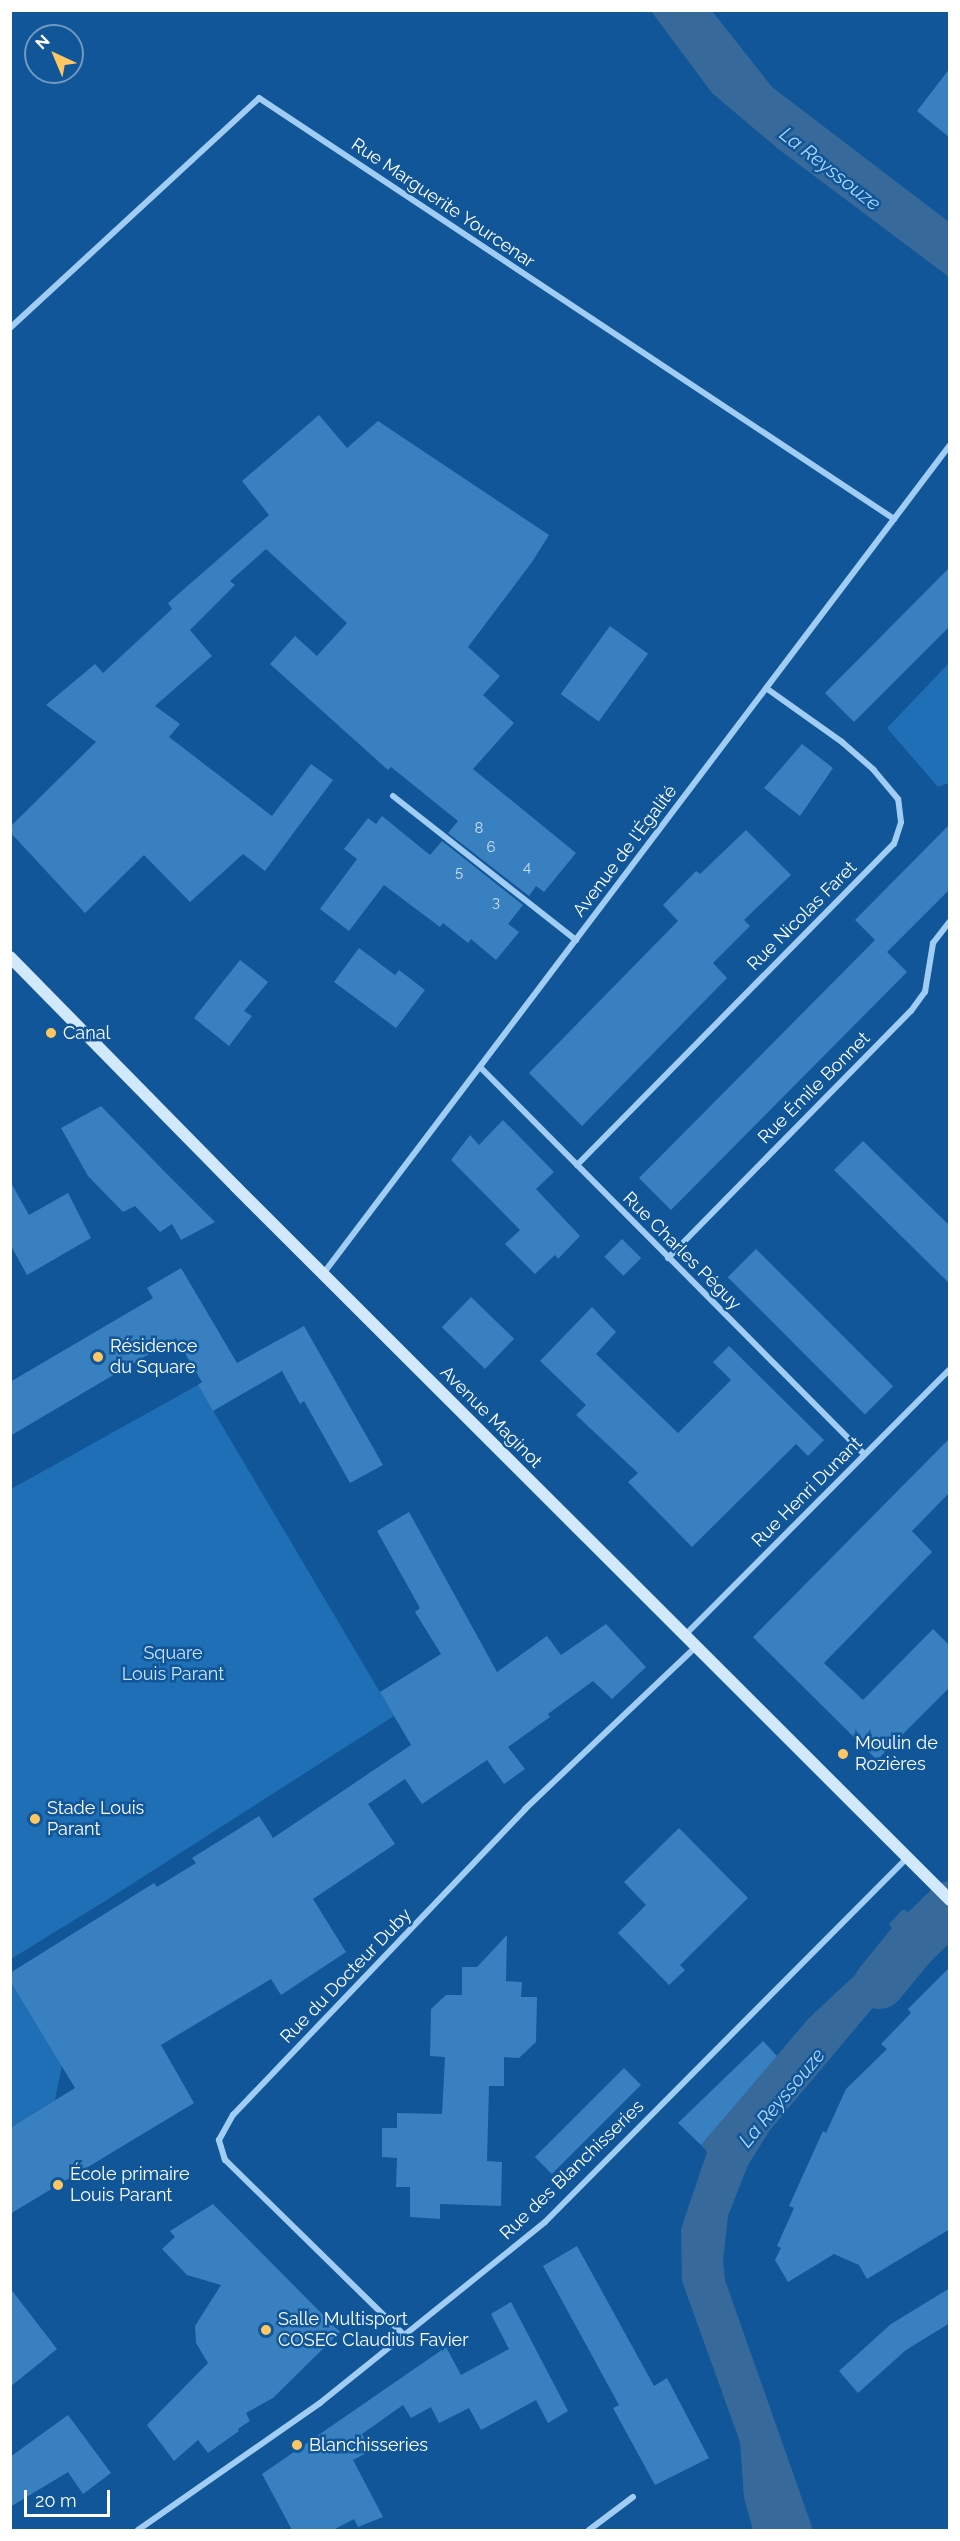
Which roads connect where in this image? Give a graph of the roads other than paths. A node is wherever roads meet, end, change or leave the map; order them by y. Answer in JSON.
{"nodes":[{"id":1,"x":10,"y":328,"type":"edge"},
{"id":2,"x":950,"y":445,"type":"edge"},
{"id":3,"x":894,"y":519,"type":"junction"},
{"id":4,"x":766,"y":688,"type":"junction"},
{"id":5,"x":393,"y":796,"type":"dead end"},
{"id":6,"x":950,"y":921,"type":"edge"},
{"id":7,"x":576,"y":940,"type":"junction"},
{"id":8,"x":10,"y":957,"type":"edge"},
{"id":9,"x":480,"y":1067,"type":"junction"},
{"id":10,"x":577,"y":1165,"type":"junction"},
{"id":11,"x":668,"y":1258,"type":"junction"},
{"id":12,"x":323,"y":1274,"type":"junction"},
{"id":13,"x":950,"y":1369,"type":"edge"},
{"id":14,"x":864,"y":1454,"type":"junction"},
{"id":15,"x":685,"y":1636,"type":"junction"},
{"id":16,"x":696,"y":1647,"type":"junction"},
{"id":17,"x":907,"y":1858,"type":"junction"},
{"id":18,"x":950,"y":1900,"type":"edge"},
{"id":19,"x":405,"y":2336,"type":"junction"},
{"id":20,"x":633,"y":2497,"type":"dead end"},
{"id":21,"x":138,"y":2530,"type":"edge"},
{"id":22,"x":589,"y":2530,"type":"edge"}],
"edges":[{"from":1,"to":3,"type":"street","name":"Rue Marguerite Yourcenar"},
{"from":2,"to":3,"type":"street","name":"Avenue de l'Égalité"},
{"from":3,"to":4,"type":"street","name":"Avenue de l'Égalité"},
{"from":4,"to":7,"type":"street","name":"Avenue de l'Égalité"},
{"from":4,"to":10,"type":"street","name":"Rue Nicolas Faret"},
{"from":5,"to":7,"type":"street"},
{"from":6,"to":11,"type":"street","name":"Rue Émile Bonnet"},
{"from":7,"to":9,"type":"street","name":"Avenue de l'Égalité"},
{"from":8,"to":12,"type":"main road","name":"Avenue Maginot"},
{"from":9,"to":10,"type":"street","name":"Rue Charles Péguy"},
{"from":9,"to":12,"type":"street","name":"Avenue de l'Égalité"},
{"from":10,"to":11,"type":"street","name":"Rue Charles Péguy"},
{"from":11,"to":14,"type":"street","name":"Rue Charles Péguy"},
{"from":12,"to":15,"type":"main road","name":"Avenue Maginot"},
{"from":13,"to":14,"type":"street","name":"Rue Henri Dunant"},
{"from":14,"to":15,"type":"street","name":"Rue Henri Dunant"},
{"from":15,"to":16,"type":"main road","name":"Avenue Maginot"},
{"from":16,"to":17,"type":"main road","name":"Avenue Maginot"},
{"from":16,"to":19,"type":"street","name":"Rue du Docteur Duby"},
{"from":17,"to":18,"type":"main road","name":"Avenue Maginot"},
{"from":17,"to":19,"type":"street","name":"Rue des Blanchisseries"},
{"from":19,"to":21,"type":"street","name":"Rue des Blanchisseries"},
{"from":20,"to":22,"type":"street"}]}
